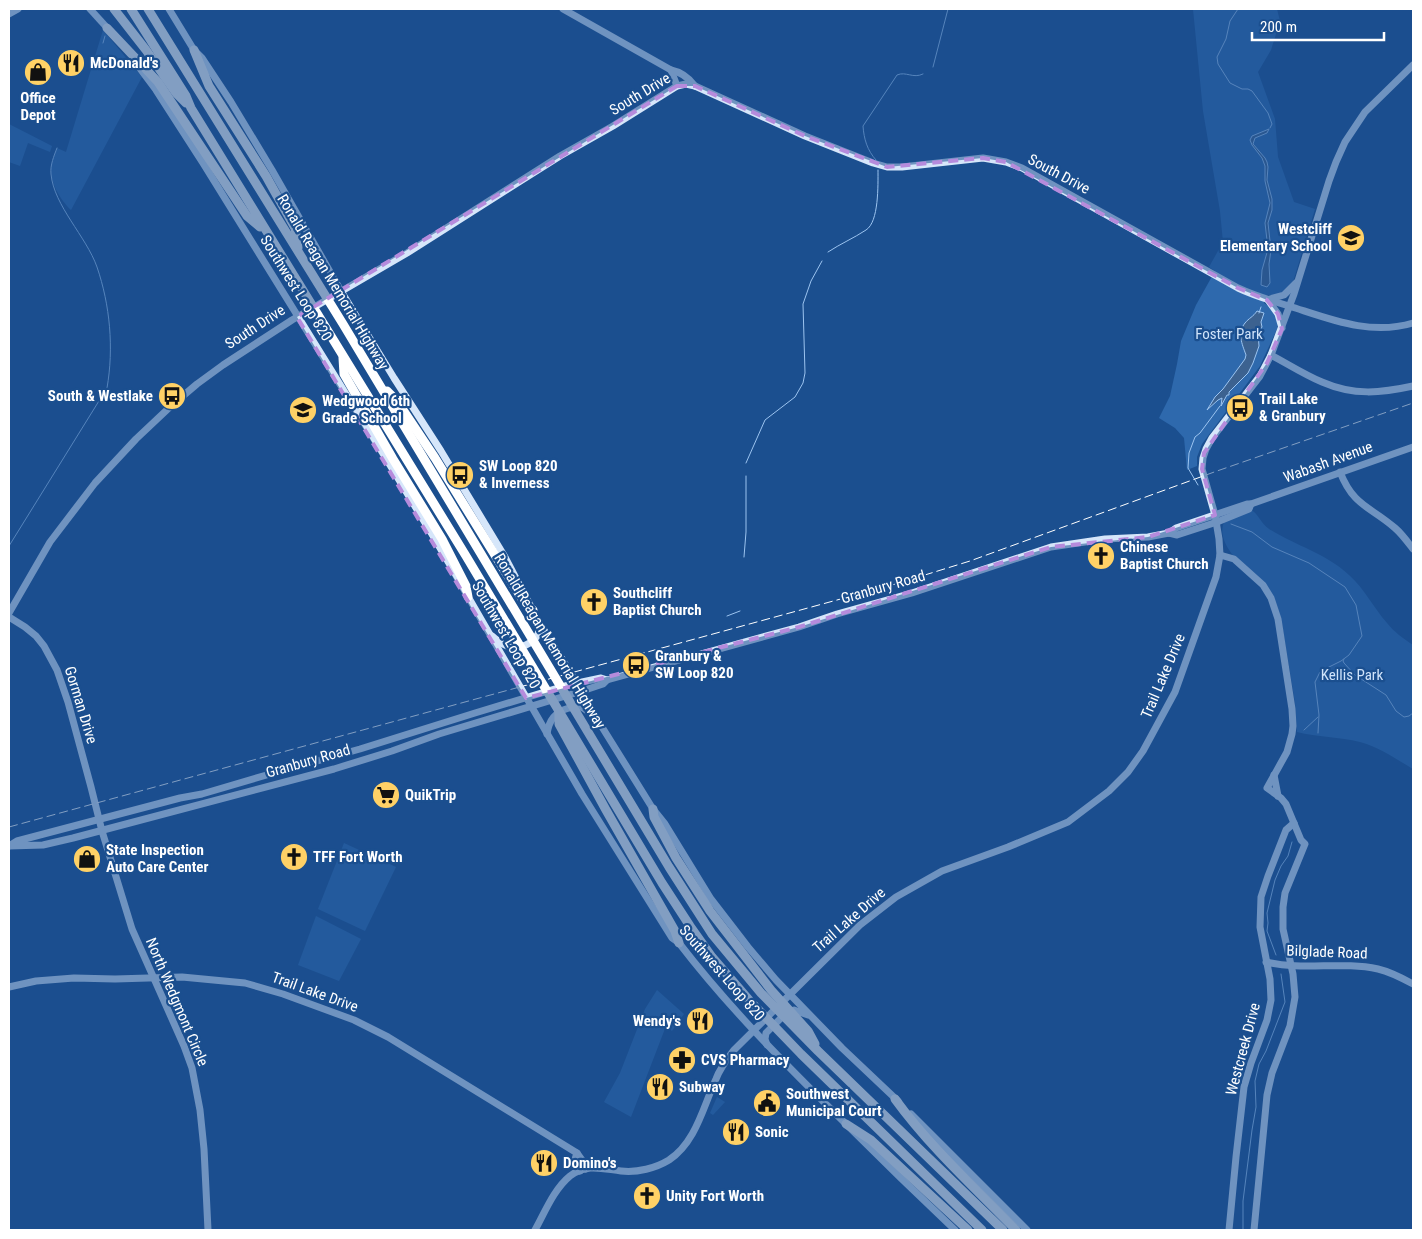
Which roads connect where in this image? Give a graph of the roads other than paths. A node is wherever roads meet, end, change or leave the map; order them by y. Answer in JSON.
{"nodes":[{"id":1,"x":18,"y":9,"type":"edge"},
{"id":2,"x":114,"y":9,"type":"edge"},
{"id":3,"x":131,"y":9,"type":"edge"},
{"id":4,"x":148,"y":9,"type":"edge"},
{"id":5,"x":169,"y":9,"type":"edge"},
{"id":6,"x":563,"y":9,"type":"edge"},
{"id":7,"x":91,"y":10,"type":"edge"},
{"id":8,"x":9,"y":14,"type":"edge"},
{"id":9,"x":107,"y":28,"type":"junction"},
{"id":10,"x":194,"y":50,"type":"junction"},
{"id":11,"x":1413,"y":65,"type":"edge"},
{"id":12,"x":671,"y":70,"type":"junction"},
{"id":13,"x":676,"y":86,"type":"junction"},
{"id":14,"x":695,"y":86,"type":"junction"},
{"id":15,"x":191,"y":108,"type":"junction"},
{"id":16,"x":267,"y":233,"type":"junction"},
{"id":17,"x":299,"y":253,"type":"junction"},
{"id":18,"x":1298,"y":281,"type":"junction"},
{"id":19,"x":338,"y":293,"type":"junction"},
{"id":20,"x":1267,"y":300,"type":"junction"},
{"id":21,"x":1290,"y":307,"type":"junction"},
{"id":22,"x":300,"y":316,"type":"junction"},
{"id":23,"x":1413,"y":324,"type":"edge"},
{"id":24,"x":1282,"y":329,"type":"junction"},
{"id":25,"x":342,"y":355,"type":"junction"},
{"id":26,"x":1271,"y":355,"type":"junction"},
{"id":27,"x":378,"y":382,"type":"junction"},
{"id":28,"x":1413,"y":386,"type":"edge"},
{"id":29,"x":1413,"y":447,"type":"edge"},
{"id":30,"x":1340,"y":472,"type":"junction"},
{"id":31,"x":1216,"y":518,"type":"junction"},
{"id":32,"x":1219,"y":538,"type":"junction"},
{"id":33,"x":1413,"y":549,"type":"edge"},
{"id":34,"x":1220,"y":554,"type":"junction"},
{"id":35,"x":1234,"y":560,"type":"junction"},
{"id":36,"x":468,"y":597,"type":"junction"},
{"id":37,"x":533,"y":610,"type":"junction"},
{"id":38,"x":9,"y":615,"type":"edge"},
{"id":39,"x":539,"y":622,"type":"junction"},
{"id":40,"x":488,"y":632,"type":"junction"},
{"id":41,"x":607,"y":680,"type":"junction"},
{"id":42,"x":577,"y":682,"type":"junction"},
{"id":43,"x":582,"y":692,"type":"junction"},
{"id":44,"x":526,"y":698,"type":"junction"},
{"id":45,"x":531,"y":706,"type":"junction"},
{"id":46,"x":563,"y":723,"type":"junction"},
{"id":47,"x":602,"y":727,"type":"junction"},
{"id":48,"x":547,"y":734,"type":"junction"},
{"id":49,"x":1274,"y":775,"type":"junction"},
{"id":50,"x":1278,"y":796,"type":"junction"},
{"id":51,"x":653,"y":810,"type":"junction"},
{"id":52,"x":98,"y":819,"type":"junction"},
{"id":53,"x":1294,"y":823,"type":"junction"},
{"id":54,"x":77,"y":825,"type":"junction"},
{"id":55,"x":102,"y":831,"type":"junction"},
{"id":56,"x":43,"y":844,"type":"junction"},
{"id":57,"x":9,"y":846,"type":"edge"},
{"id":58,"x":679,"y":943,"type":"junction"},
{"id":59,"x":1266,"y":962,"type":"junction"},
{"id":60,"x":1292,"y":966,"type":"junction"},
{"id":61,"x":153,"y":978,"type":"junction"},
{"id":62,"x":1413,"y":984,"type":"edge"},
{"id":63,"x":9,"y":986,"type":"edge"},
{"id":64,"x":788,"y":997,"type":"junction"},
{"id":65,"x":813,"y":1018,"type":"junction"},
{"id":66,"x":756,"y":1028,"type":"junction"},
{"id":67,"x":767,"y":1045,"type":"junction"},
{"id":68,"x":818,"y":1051,"type":"junction"},
{"id":69,"x":895,"y":1099,"type":"junction"},
{"id":70,"x":846,"y":1124,"type":"junction"},
{"id":71,"x":582,"y":1170,"type":"junction"},
{"id":72,"x":208,"y":1230,"type":"edge"},
{"id":73,"x":535,"y":1230,"type":"edge"},
{"id":74,"x":955,"y":1230,"type":"edge"},
{"id":75,"x":968,"y":1230,"type":"edge"},
{"id":76,"x":982,"y":1230,"type":"edge"},
{"id":77,"x":1003,"y":1230,"type":"edge"},
{"id":78,"x":1016,"y":1230,"type":"edge"},
{"id":79,"x":1027,"y":1230,"type":"edge"},
{"id":80,"x":1229,"y":1230,"type":"edge"},
{"id":81,"x":1254,"y":1230,"type":"edge"}],
"edges":[{"from":1,"to":8,"type":"street"},
{"from":2,"to":15,"type":"highway"},
{"from":3,"to":15,"type":"highway","name":"Ronald Reagan Memorial Highway"},
{"from":4,"to":17,"type":"highway","name":"Ronald Reagan Memorial Highway"},
{"from":5,"to":10,"type":"street"},
{"from":6,"to":12,"type":"street"},
{"from":7,"to":9,"type":"street","name":"Southwest Loop 820"},
{"from":9,"to":16,"type":"highway"},
{"from":9,"to":22,"type":"street","name":"Southwest Loop 820"},
{"from":10,"to":17,"type":"highway"},
{"from":10,"to":19,"type":"street"},
{"from":11,"to":18,"type":"street","name":"Trail Lake Drive"},
{"from":12,"to":13,"type":"street"},
{"from":12,"to":14,"type":"street"},
{"from":13,"to":14,"type":"street","name":"South Drive"},
{"from":13,"to":19,"type":"street","name":"South Drive"},
{"from":14,"to":20,"type":"street","name":"South Drive"},
{"from":15,"to":16,"type":"highway","name":"Ronald Reagan Memorial Highway"},
{"from":16,"to":25,"type":"highway","name":"Ronald Reagan Memorial Highway"},
{"from":17,"to":27,"type":"highway","name":"Ronald Reagan Memorial Highway"},
{"from":18,"to":20,"type":"street"},
{"from":18,"to":21,"type":"street","name":"Trail Lake Drive"},
{"from":19,"to":22,"type":"street","name":"South Drive"},
{"from":19,"to":37,"type":"street"},
{"from":20,"to":21,"type":"street","name":"South Drive"},
{"from":20,"to":24,"type":"street"},
{"from":21,"to":23,"type":"street","name":"South Drive"},
{"from":21,"to":24,"type":"street","name":"Trail Lake Drive"},
{"from":22,"to":36,"type":"street","name":"Southwest Loop 820"},
{"from":22,"to":38,"type":"street","name":"South Drive"},
{"from":24,"to":26,"type":"street","name":"Trail Lake Drive"},
{"from":25,"to":36,"type":"highway"},
{"from":25,"to":46,"type":"highway","name":"Ronald Reagan Memorial Highway"},
{"from":26,"to":28,"type":"street"},
{"from":26,"to":31,"type":"street","name":"Trail Lake Drive"},
{"from":27,"to":37,"type":"highway"},
{"from":27,"to":68,"type":"highway","name":"Ronald Reagan Memorial Highway"},
{"from":29,"to":30,"type":"street","name":"Wabash Avenue"},
{"from":30,"to":31,"type":"street","name":"Wabash Avenue"},
{"from":30,"to":33,"type":"street"},
{"from":31,"to":32,"type":"street","name":"Trail Lake Drive"},
{"from":31,"to":41,"type":"street","name":"Granbury Road"},
{"from":32,"to":34,"type":"street","name":"Trail Lake Drive"},
{"from":32,"to":35,"type":"street"},
{"from":34,"to":35,"type":"street"},
{"from":34,"to":64,"type":"street","name":"Trail Lake Drive"},
{"from":35,"to":49,"type":"street"},
{"from":36,"to":40,"type":"street","name":"Southwest Loop 820"},
{"from":37,"to":39,"type":"street"},
{"from":38,"to":52,"type":"street","name":"Gorman Drive"},
{"from":39,"to":40,"type":"street"},
{"from":39,"to":42,"type":"street"},
{"from":40,"to":44,"type":"street","name":"Southwest Loop 820"},
{"from":41,"to":42,"type":"street","name":"Granbury Road"},
{"from":41,"to":43,"type":"street","name":"Granbury Road"},
{"from":42,"to":43,"type":"street"},
{"from":42,"to":44,"type":"street","name":"Granbury Road"},
{"from":43,"to":45,"type":"street","name":"Granbury Road"},
{"from":43,"to":47,"type":"street"},
{"from":44,"to":45,"type":"street","name":"Southwest Loop 820"},
{"from":44,"to":52,"type":"street","name":"Granbury Road"},
{"from":45,"to":48,"type":"street","name":"Southwest Loop 820"},
{"from":45,"to":55,"type":"street","name":"Granbury Road"},
{"from":46,"to":58,"type":"highway"},
{"from":46,"to":76,"type":"highway","name":"Ronald Reagan Memorial Highway"},
{"from":47,"to":48,"type":"street"},
{"from":47,"to":51,"type":"street"},
{"from":48,"to":58,"type":"street","name":"Southwest Loop 820"},
{"from":49,"to":50,"type":"street"},
{"from":49,"to":50,"type":"street"},
{"from":50,"to":53,"type":"street"},
{"from":51,"to":64,"type":"street"},
{"from":51,"to":68,"type":"highway"},
{"from":52,"to":54,"type":"street","name":"Granbury Road"},
{"from":52,"to":55,"type":"street","name":"North Wedgmont Circle"},
{"from":53,"to":59,"type":"street","name":"Westcreek Drive"},
{"from":53,"to":60,"type":"street"},
{"from":54,"to":56,"type":"street"},
{"from":54,"to":57,"type":"street","name":"Granbury Road"},
{"from":55,"to":56,"type":"street","name":"Granbury Road"},
{"from":55,"to":61,"type":"street","name":"North Wedgmont Circle"},
{"from":56,"to":57,"type":"street","name":"Granbury Road"},
{"from":58,"to":66,"type":"street","name":"Southwest Loop 820"},
{"from":59,"to":60,"type":"street","name":"Bilglade Road"},
{"from":59,"to":80,"type":"street","name":"Westcreek Drive"},
{"from":60,"to":62,"type":"street","name":"Bilglade Road"},
{"from":60,"to":81,"type":"street"},
{"from":61,"to":63,"type":"street","name":"Trail Lake Drive"},
{"from":61,"to":71,"type":"street","name":"Trail Lake Drive"},
{"from":61,"to":72,"type":"street","name":"North Wedgmont Circle"},
{"from":64,"to":65,"type":"street"},
{"from":64,"to":66,"type":"street","name":"Trail Lake Drive"},
{"from":65,"to":67,"type":"street"},
{"from":65,"to":69,"type":"street"},
{"from":66,"to":67,"type":"street","name":"Southwest Loop 820"},
{"from":66,"to":71,"type":"street","name":"Trail Lake Drive"},
{"from":67,"to":70,"type":"street","name":"Southwest Loop 820"},
{"from":68,"to":77,"type":"highway","name":"Ronald Reagan Memorial Highway"},
{"from":69,"to":78,"type":"highway"},
{"from":69,"to":79,"type":"street"},
{"from":70,"to":74,"type":"street","name":"Southwest Loop 820"},
{"from":70,"to":75,"type":"highway"},
{"from":71,"to":73,"type":"street"}]}
